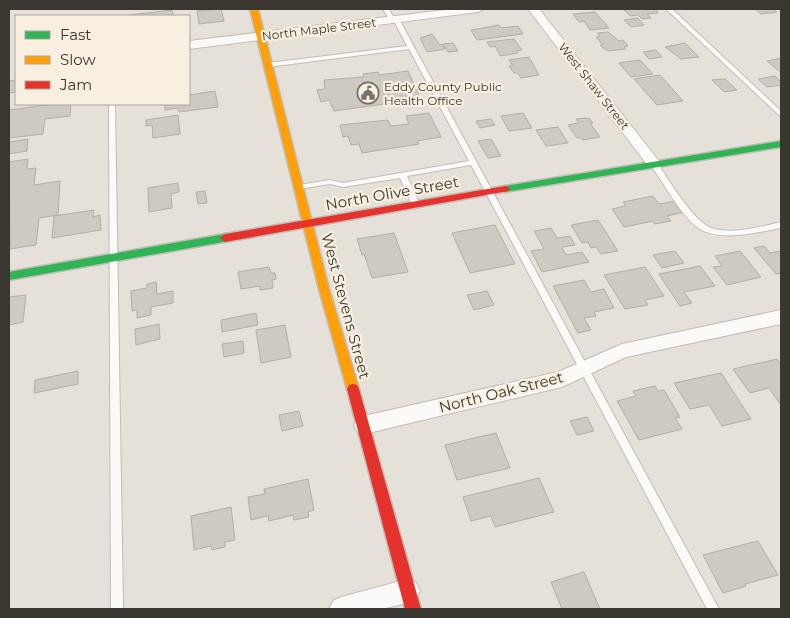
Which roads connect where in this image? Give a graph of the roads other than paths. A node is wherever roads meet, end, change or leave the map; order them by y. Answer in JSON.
{"nodes":[{"id":1,"x":254,"y":9,"type":"edge"},
{"id":2,"x":386,"y":9,"type":"edge"},
{"id":3,"x":478,"y":9,"type":"edge"},
{"id":4,"x":533,"y":9,"type":"edge"},
{"id":5,"x":669,"y":9,"type":"edge"},
{"id":6,"x":394,"y":20,"type":"junction"},
{"id":7,"x":262,"y":36,"type":"junction"},
{"id":8,"x":190,"y":46,"type":"edge"},
{"id":9,"x":411,"y":47,"type":"junction"},
{"id":10,"x":268,"y":65,"type":"junction"},
{"id":11,"x":112,"y":105,"type":"edge"},
{"id":12,"x":781,"y":114,"type":"edge"},
{"id":13,"x":781,"y":144,"type":"edge"},
{"id":14,"x":472,"y":163,"type":"junction"},
{"id":15,"x":654,"y":164,"type":"junction"},
{"id":16,"x":403,"y":175,"type":"junction"},
{"id":17,"x":299,"y":187,"type":"junction"},
{"id":18,"x":488,"y":192,"type":"junction"},
{"id":19,"x":416,"y":204,"type":"junction"},
{"id":20,"x":308,"y":223,"type":"junction"},
{"id":21,"x":781,"y":225,"type":"edge"},
{"id":22,"x":112,"y":258,"type":"junction"},
{"id":23,"x":9,"y":276,"type":"edge"},
{"id":24,"x":781,"y":317,"type":"edge"},
{"id":25,"x":583,"y":368,"type":"junction"},
{"id":26,"x":364,"y":425,"type":"junction"},
{"id":27,"x":411,"y":600,"type":"edge"},
{"id":28,"x":117,"y":609,"type":"edge"},
{"id":29,"x":341,"y":609,"type":"edge"},
{"id":30,"x":713,"y":609,"type":"edge"}],
"edges":[{"from":1,"to":7,"type":"street","name":"West Stevens Street"},
{"from":2,"to":6,"type":"lane"},
{"from":3,"to":6,"type":"street","name":"North Maple Street"},
{"from":4,"to":15,"type":"street","name":"West Shaw Street"},
{"from":5,"to":12,"type":"lane"},
{"from":6,"to":7,"type":"street","name":"North Maple Street"},
{"from":6,"to":9,"type":"lane"},
{"from":7,"to":8,"type":"street","name":"North Maple Street"},
{"from":7,"to":10,"type":"street","name":"West Stevens Street"},
{"from":9,"to":10,"type":"lane"},
{"from":9,"to":14,"type":"lane"},
{"from":10,"to":17,"type":"street","name":"West Stevens Street"},
{"from":11,"to":22,"type":"lane"},
{"from":13,"to":15,"type":"street","name":"North Olive Street"},
{"from":14,"to":16,"type":"lane"},
{"from":14,"to":18,"type":"lane"},
{"from":15,"to":18,"type":"street","name":"North Olive Street"},
{"from":15,"to":21,"type":"lane"},
{"from":16,"to":17,"type":"lane"},
{"from":16,"to":19,"type":"lane"},
{"from":17,"to":20,"type":"street","name":"West Stevens Street"},
{"from":18,"to":19,"type":"street","name":"North Olive Street"},
{"from":18,"to":25,"type":"lane"},
{"from":19,"to":20,"type":"street","name":"North Olive Street"},
{"from":20,"to":22,"type":"street","name":"North Olive Street"},
{"from":20,"to":26,"type":"street","name":"West Stevens Street"},
{"from":22,"to":23,"type":"street","name":"North Olive Street"},
{"from":22,"to":28,"type":"lane"},
{"from":24,"to":25,"type":"street","name":"North Oak Street"},
{"from":25,"to":26,"type":"street","name":"North Oak Street"},
{"from":25,"to":30,"type":"lane"},
{"from":26,"to":27,"type":"street","name":"West Stevens Street"},
{"from":27,"to":29,"type":"street"}]}
